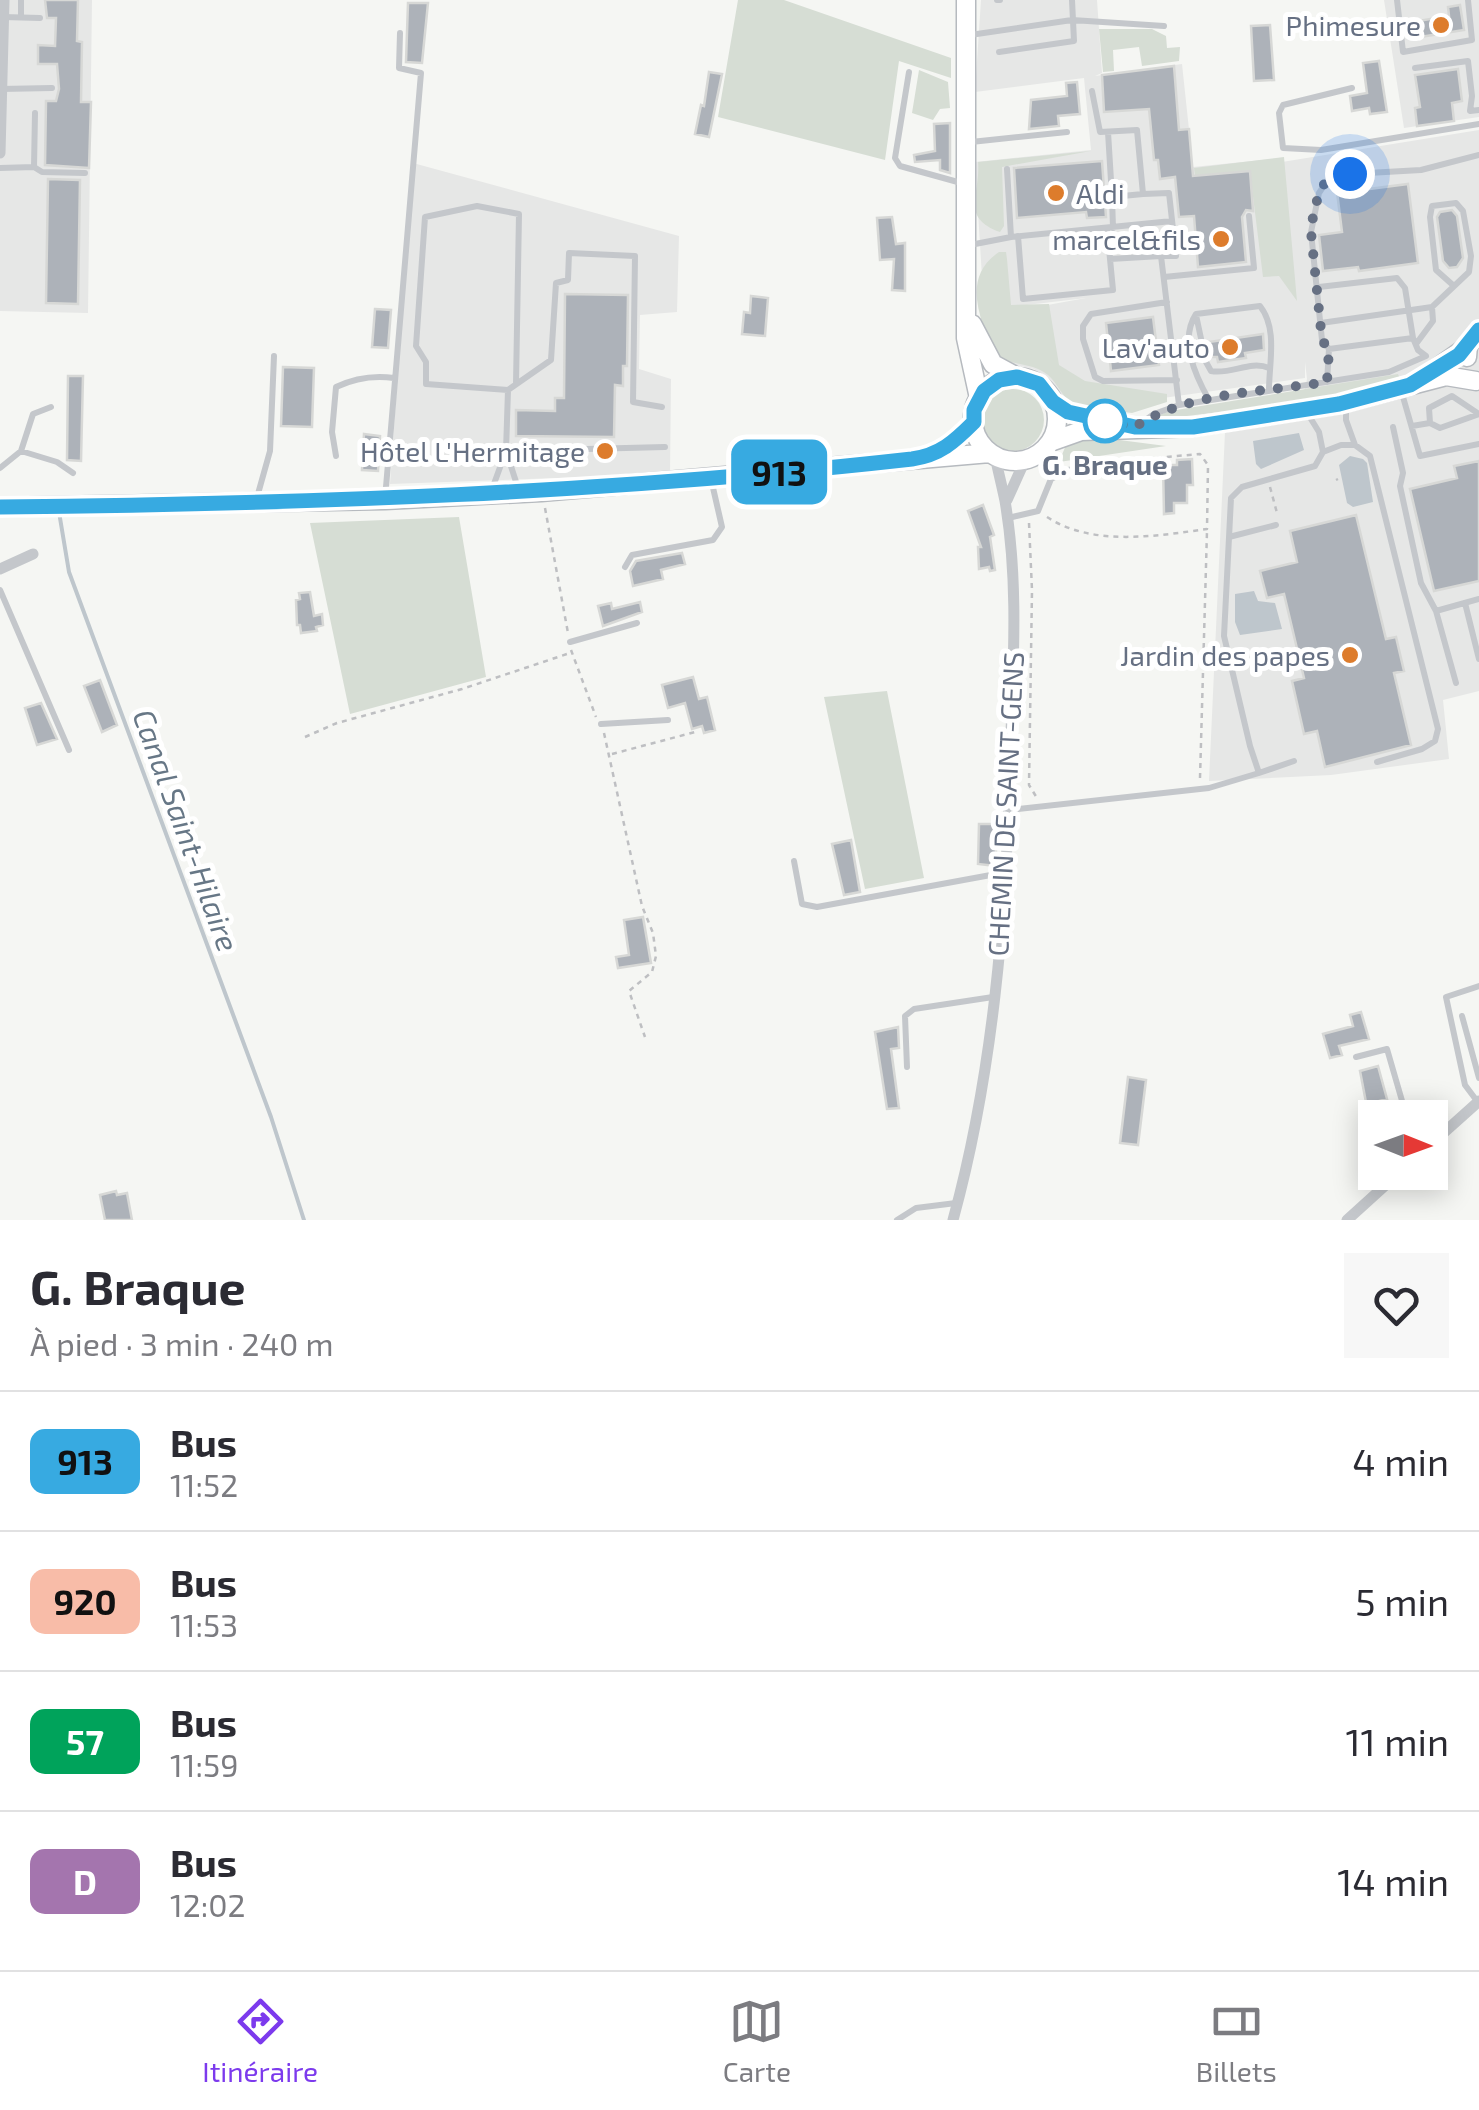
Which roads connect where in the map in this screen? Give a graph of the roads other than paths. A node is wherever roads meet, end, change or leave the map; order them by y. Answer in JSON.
{"nodes":[{"id":1,"x":4,"y":0,"type":"edge"},
{"id":2,"x":20,"y":0,"type":"edge"},
{"id":3,"x":966,"y":0,"type":"edge"},
{"id":4,"x":1072,"y":0,"type":"edge"},
{"id":5,"x":1398,"y":0,"type":"edge"},
{"id":6,"x":1468,"y":0,"type":"edge"},
{"id":7,"x":3,"y":16,"type":"junction"},
{"id":8,"x":20,"y":17,"type":"junction"},
{"id":9,"x":40,"y":18,"type":"dead end"},
{"id":10,"x":1072,"y":20,"type":"junction"},
{"id":11,"x":1164,"y":26,"type":"dead end"},
{"id":12,"x":400,"y":33,"type":"dead end"},
{"id":13,"x":964,"y":36,"type":"junction"},
{"id":14,"x":1,"y":44,"type":"edge"},
{"id":15,"x":999,"y":52,"type":"dead end"},
{"id":16,"x":1415,"y":68,"type":"dead end"},
{"id":17,"x":909,"y":72,"type":"dead end"},
{"id":18,"x":52,"y":88,"type":"dead end"},
{"id":19,"x":1352,"y":88,"type":"dead end"},
{"id":20,"x":1,"y":89,"type":"edge"},
{"id":21,"x":1092,"y":91,"type":"dead end"},
{"id":22,"x":1479,"y":110,"type":"edge"},
{"id":23,"x":35,"y":113,"type":"dead end"},
{"id":24,"x":1479,"y":124,"type":"edge"},
{"id":25,"x":1067,"y":132,"type":"dead end"},
{"id":26,"x":1108,"y":132,"type":"junction"},
{"id":27,"x":964,"y":142,"type":"junction"},
{"id":28,"x":0,"y":153,"type":"edge"},
{"id":29,"x":1479,"y":155,"type":"edge"},
{"id":30,"x":34,"y":167,"type":"junction"},
{"id":31,"x":0,"y":168,"type":"edge"},
{"id":32,"x":1006,"y":168,"type":"dead end"},
{"id":33,"x":85,"y":173,"type":"dead end"},
{"id":34,"x":965,"y":184,"type":"junction"},
{"id":35,"x":1143,"y":194,"type":"junction"},
{"id":36,"x":1112,"y":197,"type":"junction"},
{"id":37,"x":1248,"y":216,"type":"dead end"},
{"id":38,"x":1172,"y":221,"type":"junction"},
{"id":39,"x":1110,"y":228,"type":"junction"},
{"id":40,"x":1014,"y":237,"type":"junction"},
{"id":41,"x":966,"y":246,"type":"junction"},
{"id":42,"x":1161,"y":256,"type":"junction"},
{"id":43,"x":1110,"y":259,"type":"junction"},
{"id":44,"x":1164,"y":278,"type":"junction"},
{"id":45,"x":1454,"y":286,"type":"junction"},
{"id":46,"x":1319,"y":287,"type":"junction"},
{"id":47,"x":1166,"y":302,"type":"junction"},
{"id":48,"x":1432,"y":307,"type":"junction"},
{"id":49,"x":1409,"y":309,"type":"junction"},
{"id":50,"x":967,"y":310,"type":"junction"},
{"id":51,"x":1196,"y":314,"type":"junction"},
{"id":52,"x":1320,"y":323,"type":"junction"},
{"id":53,"x":1479,"y":330,"type":"edge"},
{"id":54,"x":1415,"y":341,"type":"junction"},
{"id":55,"x":1468,"y":346,"type":"junction"},
{"id":56,"x":1329,"y":350,"type":"junction"},
{"id":57,"x":274,"y":356,"type":"dead end"},
{"id":58,"x":1269,"y":368,"type":"junction"},
{"id":59,"x":1017,"y":377,"type":"junction"},
{"id":60,"x":394,"y":378,"type":"junction"},
{"id":61,"x":1177,"y":380,"type":"junction"},
{"id":62,"x":1327,"y":382,"type":"junction"},
{"id":63,"x":1477,"y":383,"type":"edge"},
{"id":64,"x":516,"y":384,"type":"junction"},
{"id":65,"x":1405,"y":387,"type":"junction"},
{"id":66,"x":508,"y":390,"type":"junction"},
{"id":67,"x":1269,"y":391,"type":"junction"},
{"id":68,"x":979,"y":398,"type":"junction"},
{"id":69,"x":1208,"y":400,"type":"junction"},
{"id":70,"x":1053,"y":402,"type":"junction"},
{"id":71,"x":1346,"y":403,"type":"junction"},
{"id":72,"x":1179,"y":405,"type":"junction"},
{"id":73,"x":662,"y":406,"type":"dead end"},
{"id":74,"x":51,"y":407,"type":"dead end"},
{"id":75,"x":1306,"y":410,"type":"junction"},
{"id":76,"x":1479,"y":414,"type":"edge"},
{"id":77,"x":974,"y":422,"type":"junction"},
{"id":78,"x":1430,"y":423,"type":"junction"},
{"id":79,"x":1412,"y":426,"type":"junction"},
{"id":80,"x":1135,"y":427,"type":"junction"},
{"id":81,"x":1393,"y":427,"type":"dead end"},
{"id":82,"x":1050,"y":442,"type":"junction"},
{"id":83,"x":1355,"y":444,"type":"junction"},
{"id":84,"x":1479,"y":444,"type":"edge"},
{"id":85,"x":665,"y":447,"type":"dead end"},
{"id":86,"x":21,"y":451,"type":"junction"},
{"id":87,"x":506,"y":451,"type":"junction"},
{"id":88,"x":1323,"y":452,"type":"junction"},
{"id":89,"x":992,"y":454,"type":"junction"},
{"id":90,"x":336,"y":456,"type":"dead end"},
{"id":91,"x":934,"y":456,"type":"junction"},
{"id":92,"x":1025,"y":460,"type":"junction"},
{"id":93,"x":1121,"y":461,"type":"road end"},
{"id":94,"x":0,"y":468,"type":"edge"},
{"id":95,"x":73,"y":472,"type":"dead end"},
{"id":96,"x":710,"y":478,"type":"junction"},
{"id":97,"x":519,"y":492,"type":"junction"},
{"id":98,"x":491,"y":494,"type":"junction"},
{"id":99,"x":385,"y":500,"type":"junction"},
{"id":100,"x":256,"y":502,"type":"junction"},
{"id":101,"x":1006,"y":504,"type":"junction"},
{"id":102,"x":0,"y":507,"type":"edge"},
{"id":103,"x":1006,"y":518,"type":"junction"},
{"id":104,"x":1276,"y":525,"type":"road end"},
{"id":105,"x":1228,"y":537,"type":"junction"},
{"id":106,"x":33,"y":554,"type":"dead end"},
{"id":107,"x":625,"y":566,"type":"dead end"},
{"id":108,"x":0,"y":568,"type":"edge"},
{"id":109,"x":0,"y":590,"type":"edge"},
{"id":110,"x":1479,"y":599,"type":"edge"},
{"id":111,"x":1465,"y":603,"type":"junction"},
{"id":112,"x":1436,"y":611,"type":"junction"},
{"id":113,"x":638,"y":623,"type":"dead end"},
{"id":114,"x":570,"y":642,"type":"road end"},
{"id":115,"x":1479,"y":660,"type":"edge"},
{"id":116,"x":1456,"y":683,"type":"dead end"},
{"id":117,"x":668,"y":720,"type":"dead end"},
{"id":118,"x":601,"y":724,"type":"road end"},
{"id":119,"x":69,"y":750,"type":"dead end"},
{"id":120,"x":1294,"y":761,"type":"dead end"},
{"id":121,"x":1378,"y":762,"type":"dead end"},
{"id":122,"x":1259,"y":773,"type":"junction"},
{"id":123,"x":1009,"y":810,"type":"junction"},
{"id":124,"x":794,"y":861,"type":"dead end"},
{"id":125,"x":1008,"y":872,"type":"junction"},
{"id":126,"x":1479,"y":986,"type":"edge"},
{"id":127,"x":993,"y":997,"type":"junction"},
{"id":128,"x":1462,"y":1016,"type":"dead end"},
{"id":129,"x":1356,"y":1057,"type":"dead end"},
{"id":130,"x":907,"y":1067,"type":"dead end"},
{"id":131,"x":1479,"y":1078,"type":"edge"},
{"id":132,"x":1403,"y":1100,"type":"edge"},
{"id":133,"x":1478,"y":1102,"type":"edge"},
{"id":134,"x":1448,"y":1130,"type":"edge"},
{"id":135,"x":1385,"y":1190,"type":"edge"},
{"id":136,"x":957,"y":1203,"type":"junction"},
{"id":137,"x":1363,"y":1215,"type":"edge"},
{"id":138,"x":897,"y":1220,"type":"edge"},
{"id":139,"x":953,"y":1220,"type":"edge"},
{"id":140,"x":1347,"y":1220,"type":"edge"}],
"edges":[{"from":1,"to":7,"type":"street"},
{"from":2,"to":8,"type":"lane"},
{"from":3,"to":13,"type":"main road"},
{"from":4,"to":10,"type":"lane"},
{"from":5,"to":6,"type":"lane"},
{"from":7,"to":8,"type":"lane"},
{"from":7,"to":14,"type":"street"},
{"from":8,"to":9,"type":"lane"},
{"from":10,"to":11,"type":"lane"},
{"from":10,"to":13,"type":"lane"},
{"from":10,"to":15,"type":"lane"},
{"from":12,"to":60,"type":"lane"},
{"from":13,"to":27,"type":"main road"},
{"from":14,"to":20,"type":"street"},
{"from":16,"to":22,"type":"lane"},
{"from":17,"to":34,"type":"lane"},
{"from":18,"to":20,"type":"lane"},
{"from":19,"to":24,"type":"lane"},
{"from":20,"to":28,"type":"street"},
{"from":21,"to":26,"type":"lane"},
{"from":23,"to":30,"type":"lane"},
{"from":25,"to":27,"type":"lane"},
{"from":26,"to":35,"type":"lane"},
{"from":26,"to":36,"type":"lane"},
{"from":27,"to":34,"type":"main road"},
{"from":29,"to":46,"type":"lane"},
{"from":30,"to":31,"type":"lane"},
{"from":30,"to":33,"type":"lane"},
{"from":32,"to":40,"type":"lane"},
{"from":34,"to":41,"type":"main road"},
{"from":35,"to":36,"type":"lane"},
{"from":35,"to":38,"type":"lane"},
{"from":36,"to":39,"type":"lane"},
{"from":37,"to":44,"type":"lane"},
{"from":38,"to":39,"type":"lane"},
{"from":38,"to":42,"type":"lane"},
{"from":39,"to":40,"type":"lane"},
{"from":39,"to":43,"type":"lane"},
{"from":40,"to":41,"type":"lane"},
{"from":40,"to":43,"type":"lane"},
{"from":41,"to":50,"type":"main road"},
{"from":42,"to":43,"type":"lane"},
{"from":42,"to":44,"type":"lane"},
{"from":44,"to":47,"type":"lane"},
{"from":45,"to":45,"type":"lane"},
{"from":45,"to":48,"type":"lane"},
{"from":46,"to":49,"type":"lane"},
{"from":46,"to":52,"type":"lane"},
{"from":47,"to":61,"type":"lane"},
{"from":47,"to":61,"type":"lane"},
{"from":48,"to":49,"type":"lane"},
{"from":48,"to":54,"type":"lane"},
{"from":49,"to":52,"type":"lane"},
{"from":49,"to":54,"type":"lane"},
{"from":50,"to":59,"type":"main road"},
{"from":50,"to":68,"type":"main road"},
{"from":51,"to":58,"type":"lane"},
{"from":51,"to":58,"type":"lane"},
{"from":51,"to":69,"type":"lane"},
{"from":52,"to":56,"type":"lane"},
{"from":53,"to":55,"type":"main road"},
{"from":54,"to":56,"type":"lane"},
{"from":54,"to":62,"type":"lane"},
{"from":55,"to":63,"type":"main road"},
{"from":55,"to":65,"type":"main road"},
{"from":56,"to":62,"type":"lane"},
{"from":57,"to":100,"type":"lane"},
{"from":58,"to":67,"type":"lane"},
{"from":59,"to":68,"type":"main road"},
{"from":59,"to":70,"type":"main road"},
{"from":60,"to":90,"type":"lane"},
{"from":60,"to":99,"type":"lane"},
{"from":61,"to":72,"type":"lane"},
{"from":62,"to":67,"type":"lane"},
{"from":63,"to":65,"type":"main road"},
{"from":64,"to":66,"type":"lane"},
{"from":64,"to":66,"type":"lane"},
{"from":64,"to":73,"type":"lane"},
{"from":65,"to":71,"type":"main road"},
{"from":65,"to":79,"type":"lane"},
{"from":66,"to":87,"type":"lane"},
{"from":67,"to":69,"type":"lane"},
{"from":68,"to":77,"type":"main road"},
{"from":69,"to":72,"type":"lane"},
{"from":70,"to":80,"type":"main road"},
{"from":70,"to":82,"type":"main road"},
{"from":71,"to":75,"type":"main road"},
{"from":71,"to":83,"type":"lane"},
{"from":72,"to":80,"type":"lane"},
{"from":74,"to":86,"type":"lane"},
{"from":75,"to":80,"type":"main road"},
{"from":75,"to":88,"type":"lane"},
{"from":76,"to":78,"type":"lane"},
{"from":76,"to":78,"type":"lane"},
{"from":77,"to":89,"type":"main road"},
{"from":77,"to":91,"type":"main road"},
{"from":78,"to":79,"type":"lane"},
{"from":79,"to":84,"type":"lane"},
{"from":80,"to":82,"type":"main road"},
{"from":81,"to":112,"type":"lane"},
{"from":82,"to":92,"type":"main road"},
{"from":83,"to":88,"type":"lane"},
{"from":83,"to":121,"type":"lane"},
{"from":85,"to":87,"type":"lane"},
{"from":86,"to":94,"type":"lane"},
{"from":86,"to":95,"type":"lane"},
{"from":87,"to":97,"type":"lane"},
{"from":87,"to":98,"type":"lane"},
{"from":88,"to":105,"type":"lane"},
{"from":89,"to":91,"type":"main road"},
{"from":89,"to":92,"type":"main road"},
{"from":89,"to":101,"type":"street","name":"CHEMIN DE SAINT-GENS"},
{"from":91,"to":96,"type":"main road"},
{"from":92,"to":101,"type":"street","name":"CHEMIN DE SAINT-GENS"},
{"from":93,"to":103,"type":"lane"},
{"from":96,"to":97,"type":"main road"},
{"from":96,"to":107,"type":"lane"},
{"from":97,"to":98,"type":"main road"},
{"from":98,"to":99,"type":"main road"},
{"from":99,"to":100,"type":"main road"},
{"from":100,"to":102,"type":"main road"},
{"from":101,"to":103,"type":"street","name":"CHEMIN DE SAINT-GENS"},
{"from":103,"to":123,"type":"street","name":"CHEMIN DE SAINT-GENS"},
{"from":104,"to":105,"type":"lane"},
{"from":105,"to":122,"type":"lane"},
{"from":106,"to":108,"type":"street"},
{"from":109,"to":119,"type":"lane"},
{"from":110,"to":111,"type":"lane"},
{"from":111,"to":112,"type":"lane"},
{"from":111,"to":115,"type":"lane"},
{"from":112,"to":116,"type":"lane"},
{"from":113,"to":114,"type":"lane"},
{"from":117,"to":118,"type":"lane"},
{"from":120,"to":122,"type":"lane"},
{"from":122,"to":123,"type":"lane"},
{"from":123,"to":125,"type":"street","name":"CHEMIN DE SAINT-GENS"},
{"from":124,"to":125,"type":"lane"},
{"from":125,"to":127,"type":"street","name":"CHEMIN DE SAINT-GENS"},
{"from":126,"to":133,"type":"lane"},
{"from":127,"to":130,"type":"lane"},
{"from":127,"to":136,"type":"street","name":"CHEMIN DE SAINT-GENS"},
{"from":128,"to":131,"type":"lane"},
{"from":129,"to":132,"type":"lane"},
{"from":133,"to":134,"type":"street"},
{"from":135,"to":137,"type":"street"},
{"from":136,"to":138,"type":"lane"},
{"from":136,"to":139,"type":"street","name":"CHEMIN DE SAINT-GENS"},
{"from":137,"to":140,"type":"street"}]}
